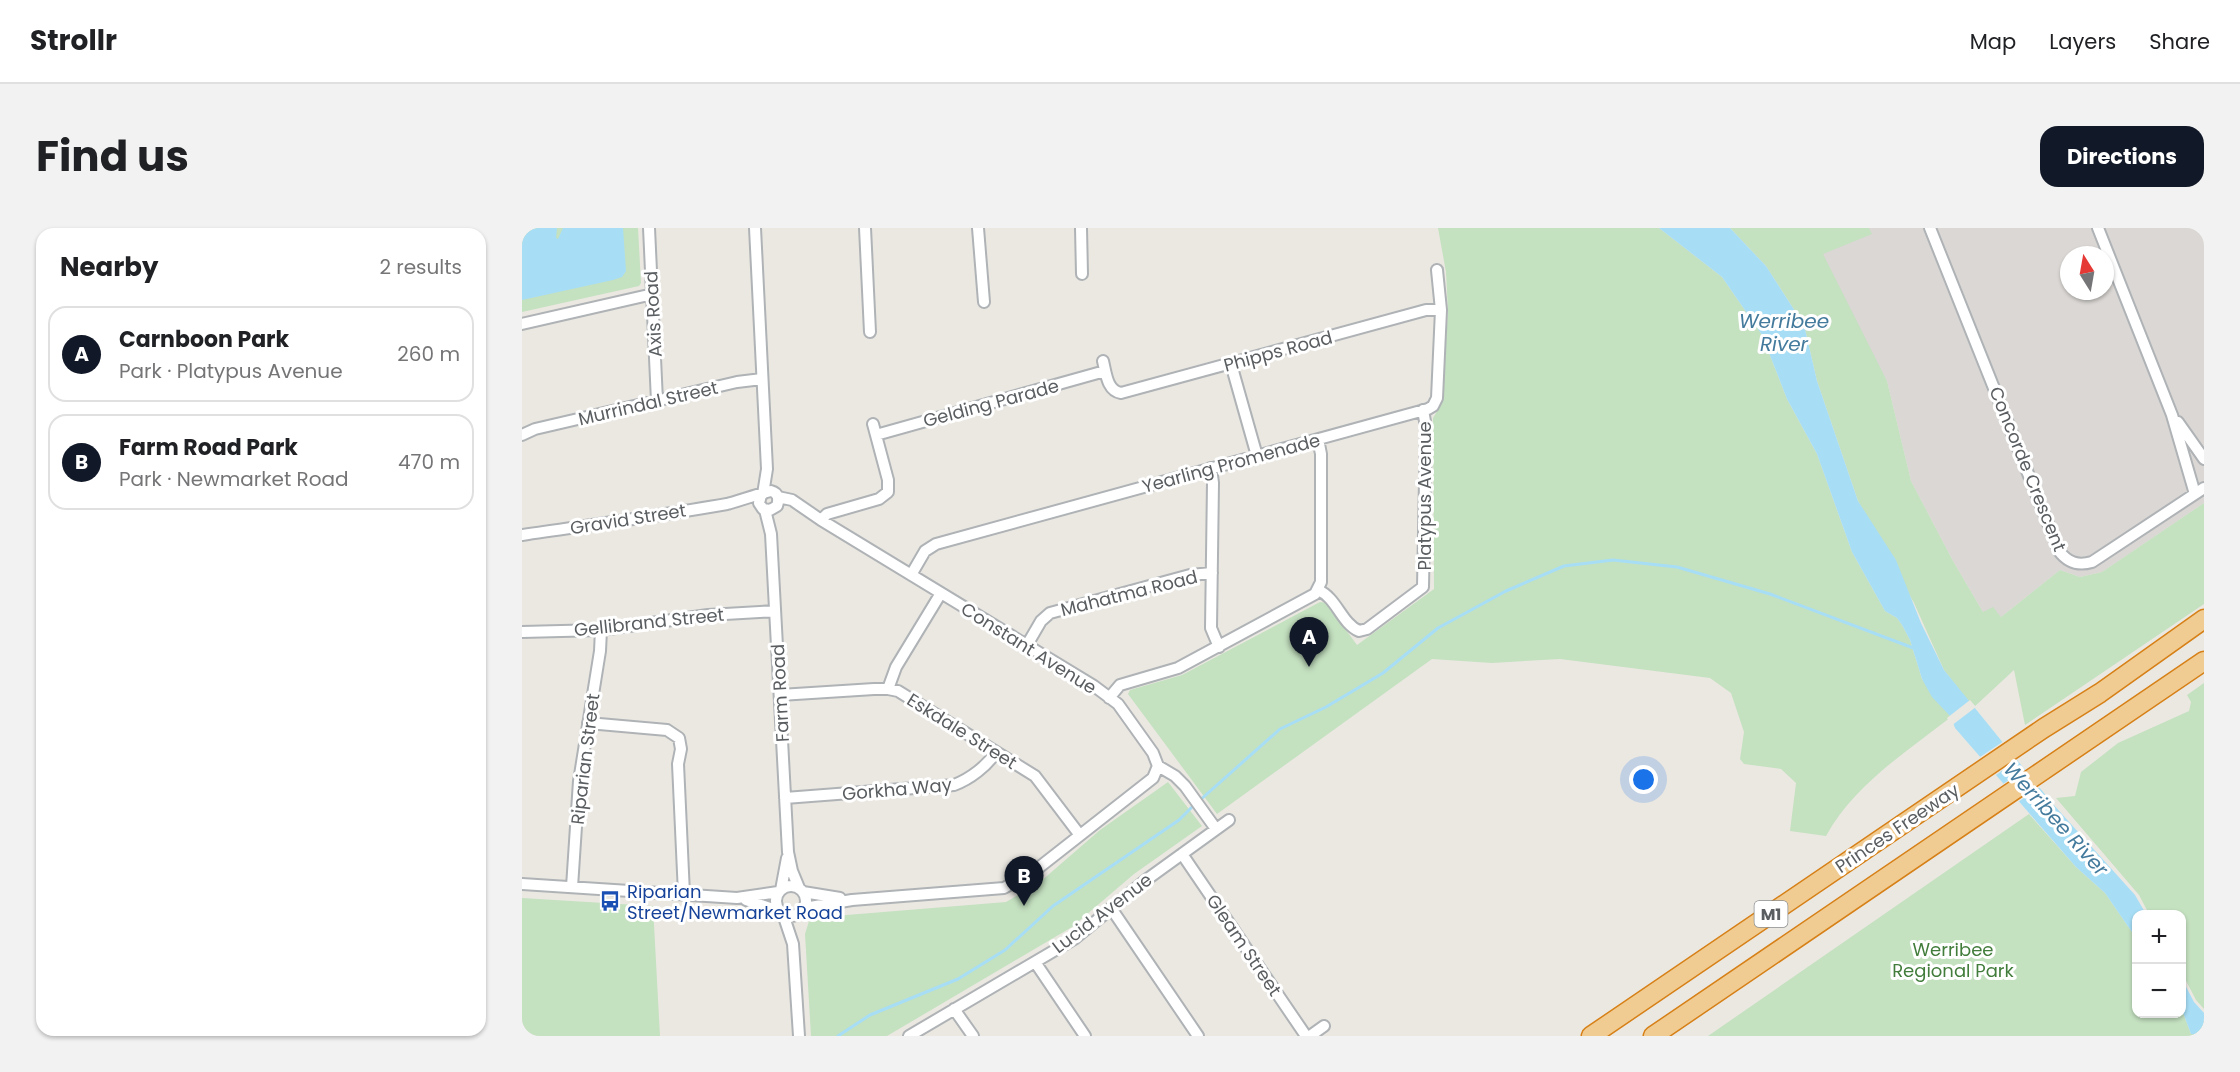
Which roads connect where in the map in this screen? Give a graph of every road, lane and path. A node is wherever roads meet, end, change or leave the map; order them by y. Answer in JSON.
{"nodes":[{"id":1,"x":649,"y":228,"type":"edge"},
{"id":2,"x":865,"y":228,"type":"edge"},
{"id":3,"x":978,"y":228,"type":"edge"},
{"id":4,"x":1081,"y":228,"type":"edge"},
{"id":5,"x":1930,"y":228,"type":"edge"},
{"id":6,"x":2098,"y":228,"type":"edge"},
{"id":7,"x":755,"y":229,"type":"edge"},
{"id":8,"x":1437,"y":270,"type":"dead end"},
{"id":9,"x":1082,"y":274,"type":"dead end"},
{"id":10,"x":653,"y":294,"type":"junction"},
{"id":11,"x":984,"y":302,"type":"dead end"},
{"id":12,"x":1442,"y":310,"type":"junction"},
{"id":13,"x":522,"y":324,"type":"edge"},
{"id":14,"x":870,"y":332,"type":"dead end"},
{"id":15,"x":1231,"y":364,"type":"junction"},
{"id":16,"x":1104,"y":366,"type":"joint"},
{"id":17,"x":762,"y":380,"type":"junction"},
{"id":18,"x":657,"y":400,"type":"junction"},
{"id":19,"x":1423,"y":410,"type":"junction"},
{"id":20,"x":2172,"y":415,"type":"junction"},
{"id":21,"x":522,"y":429,"type":"edge"},
{"id":22,"x":535,"y":429,"type":"junction"},
{"id":23,"x":522,"y":435,"type":"edge"},
{"id":24,"x":1318,"y":439,"type":"junction"},
{"id":25,"x":1257,"y":456,"type":"junction"},
{"id":26,"x":2204,"y":459,"type":"edge"},
{"id":27,"x":1211,"y":468,"type":"junction"},
{"id":28,"x":767,"y":469,"type":"junction"},
{"id":29,"x":2199,"y":491,"type":"edge"},
{"id":30,"x":762,"y":494,"type":"junction"},
{"id":31,"x":735,"y":502,"type":"junction"},
{"id":32,"x":772,"y":504,"type":"junction"},
{"id":33,"x":821,"y":520,"type":"junction"},
{"id":34,"x":522,"y":535,"type":"edge"},
{"id":35,"x":1212,"y":573,"type":"junction"},
{"id":36,"x":911,"y":575,"type":"junction"},
{"id":37,"x":1318,"y":590,"type":"junction"},
{"id":38,"x":941,"y":593,"type":"junction"},
{"id":39,"x":775,"y":611,"type":"junction"},
{"id":40,"x":2204,"y":619,"type":"edge"},
{"id":41,"x":601,"y":630,"type":"junction"},
{"id":42,"x":522,"y":632,"type":"edge"},
{"id":43,"x":1027,"y":645,"type":"junction"},
{"id":44,"x":1219,"y":647,"type":"junction"},
{"id":45,"x":2204,"y":661,"type":"edge"},
{"id":46,"x":888,"y":689,"type":"junction"},
{"id":47,"x":780,"y":696,"type":"junction"},
{"id":48,"x":1109,"y":698,"type":"junction"},
{"id":49,"x":588,"y":723,"type":"junction"},
{"id":50,"x":996,"y":752,"type":"junction"},
{"id":51,"x":1158,"y":766,"type":"junction"},
{"id":52,"x":785,"y":798,"type":"junction"},
{"id":53,"x":1229,"y":820,"type":"dead end"},
{"id":54,"x":1216,"y":829,"type":"junction"},
{"id":55,"x":1079,"y":834,"type":"junction"},
{"id":56,"x":788,"y":852,"type":"junction"},
{"id":57,"x":1182,"y":854,"type":"junction"},
{"id":58,"x":522,"y":884,"type":"edge"},
{"id":59,"x":572,"y":887,"type":"junction"},
{"id":60,"x":801,"y":890,"type":"junction"},
{"id":61,"x":779,"y":891,"type":"junction"},
{"id":62,"x":684,"y":894,"type":"junction"},
{"id":63,"x":737,"y":898,"type":"junction"},
{"id":64,"x":852,"y":900,"type":"junction"},
{"id":65,"x":1111,"y":908,"type":"junction"},
{"id":66,"x":803,"y":910,"type":"junction"},
{"id":67,"x":781,"y":913,"type":"junction"},
{"id":68,"x":793,"y":944,"type":"junction"},
{"id":69,"x":1035,"y":962,"type":"junction"},
{"id":70,"x":954,"y":1009,"type":"junction"},
{"id":71,"x":1324,"y":1026,"type":"dead end"},
{"id":72,"x":799,"y":1036,"type":"edge"},
{"id":73,"x":909,"y":1036,"type":"edge"},
{"id":74,"x":973,"y":1036,"type":"edge"},
{"id":75,"x":1085,"y":1036,"type":"edge"},
{"id":76,"x":1198,"y":1036,"type":"edge"},
{"id":77,"x":1308,"y":1036,"type":"edge"},
{"id":78,"x":1591,"y":1036,"type":"edge"},
{"id":79,"x":1653,"y":1036,"type":"edge"}],
"edges":[{"from":1,"to":10,"type":"street","name":"Axis Road"},
{"from":2,"to":14,"type":"street"},
{"from":3,"to":11,"type":"street"},
{"from":4,"to":9,"type":"street"},
{"from":5,"to":29,"type":"street","name":"Concorde Crescent"},
{"from":6,"to":20,"type":"street"},
{"from":7,"to":17,"type":"street","name":"Farm Road"},
{"from":8,"to":12,"type":"street"},
{"from":10,"to":13,"type":"street"},
{"from":10,"to":18,"type":"street","name":"Axis Road"},
{"from":12,"to":15,"type":"street","name":"Phipps Road"},
{"from":12,"to":19,"type":"street"},
{"from":15,"to":16,"type":"street","name":"Phipps Road"},
{"from":15,"to":25,"type":"street"},
{"from":16,"to":33,"type":"street","name":"Gelding Parade"},
{"from":17,"to":18,"type":"street","name":"Murrindal Street"},
{"from":17,"to":28,"type":"street","name":"Farm Road"},
{"from":18,"to":22,"type":"street","name":"Murrindal Street"},
{"from":19,"to":24,"type":"street","name":"Yearling Promenade"},
{"from":19,"to":37,"type":"street","name":"Platypus Avenue"},
{"from":20,"to":26,"type":"street"},
{"from":20,"to":29,"type":"street"},
{"from":21,"to":22,"type":"street","name":"Murrindal Street"},
{"from":22,"to":23,"type":"street","name":"Murrindal Street"},
{"from":24,"to":25,"type":"street","name":"Yearling Promenade"},
{"from":24,"to":37,"type":"street"},
{"from":25,"to":27,"type":"street","name":"Yearling Promenade"},
{"from":27,"to":35,"type":"street"},
{"from":27,"to":36,"type":"street","name":"Yearling Promenade"},
{"from":28,"to":30,"type":"street","name":"Farm Road"},
{"from":28,"to":32,"type":"street","name":"Farm Road"},
{"from":30,"to":31,"type":"street","name":"Gravid Street"},
{"from":30,"to":32,"type":"street","name":"Farm Road"},
{"from":31,"to":32,"type":"street","name":"Gravid Street"},
{"from":31,"to":34,"type":"street","name":"Gravid Street"},
{"from":32,"to":33,"type":"street","name":"Constant Avenue"},
{"from":32,"to":39,"type":"street","name":"Farm Road"},
{"from":33,"to":36,"type":"street","name":"Constant Avenue"},
{"from":35,"to":43,"type":"street","name":"Mahatma Road"},
{"from":35,"to":44,"type":"street"},
{"from":36,"to":38,"type":"street","name":"Constant Avenue"},
{"from":37,"to":44,"type":"street"},
{"from":38,"to":43,"type":"street","name":"Constant Avenue"},
{"from":38,"to":46,"type":"street"},
{"from":39,"to":41,"type":"street","name":"Gellibrand Street"},
{"from":39,"to":47,"type":"street","name":"Farm Road"},
{"from":40,"to":78,"type":"highway","name":"Princes Freeway","number":"M1"},
{"from":41,"to":42,"type":"street","name":"Gellibrand Street"},
{"from":41,"to":49,"type":"street","name":"Riparian Street"},
{"from":43,"to":48,"type":"street","name":"Constant Avenue"},
{"from":44,"to":48,"type":"street"},
{"from":45,"to":79,"type":"highway","name":"Princes Freeway","number":"M1"},
{"from":46,"to":47,"type":"street","name":"Eskdale Street"},
{"from":46,"to":50,"type":"street","name":"Eskdale Street"},
{"from":47,"to":52,"type":"street","name":"Farm Road"},
{"from":48,"to":51,"type":"street","name":"Constant Avenue"},
{"from":49,"to":59,"type":"street","name":"Riparian Street"},
{"from":49,"to":62,"type":"street"},
{"from":50,"to":52,"type":"street","name":"Gorkha Way"},
{"from":50,"to":55,"type":"street","name":"Eskdale Street"},
{"from":51,"to":54,"type":"street"},
{"from":51,"to":55,"type":"street"},
{"from":52,"to":56,"type":"street","name":"Farm Road"},
{"from":53,"to":54,"type":"street","name":"Lucid Avenue"},
{"from":54,"to":57,"type":"street","name":"Lucid Avenue"},
{"from":55,"to":64,"type":"street"},
{"from":56,"to":60,"type":"street","name":"Farm Road"},
{"from":56,"to":61,"type":"street","name":"Farm Road"},
{"from":57,"to":65,"type":"street","name":"Lucid Avenue"},
{"from":57,"to":77,"type":"street","name":"Gleam Street"},
{"from":58,"to":59,"type":"street"},
{"from":59,"to":62,"type":"street"},
{"from":60,"to":61,"type":"street"},
{"from":60,"to":64,"type":"street"},
{"from":60,"to":66,"type":"street"},
{"from":61,"to":63,"type":"street"},
{"from":61,"to":67,"type":"street"},
{"from":62,"to":63,"type":"street"},
{"from":63,"to":67,"type":"street"},
{"from":64,"to":66,"type":"street"},
{"from":65,"to":69,"type":"street","name":"Lucid Avenue"},
{"from":65,"to":76,"type":"street"},
{"from":66,"to":67,"type":"street"},
{"from":66,"to":68,"type":"street"},
{"from":67,"to":68,"type":"street"},
{"from":68,"to":72,"type":"street"},
{"from":69,"to":70,"type":"street","name":"Lucid Avenue"},
{"from":69,"to":75,"type":"street"},
{"from":70,"to":73,"type":"street","name":"Lucid Avenue"},
{"from":70,"to":74,"type":"street"},
{"from":71,"to":77,"type":"street"}]}
